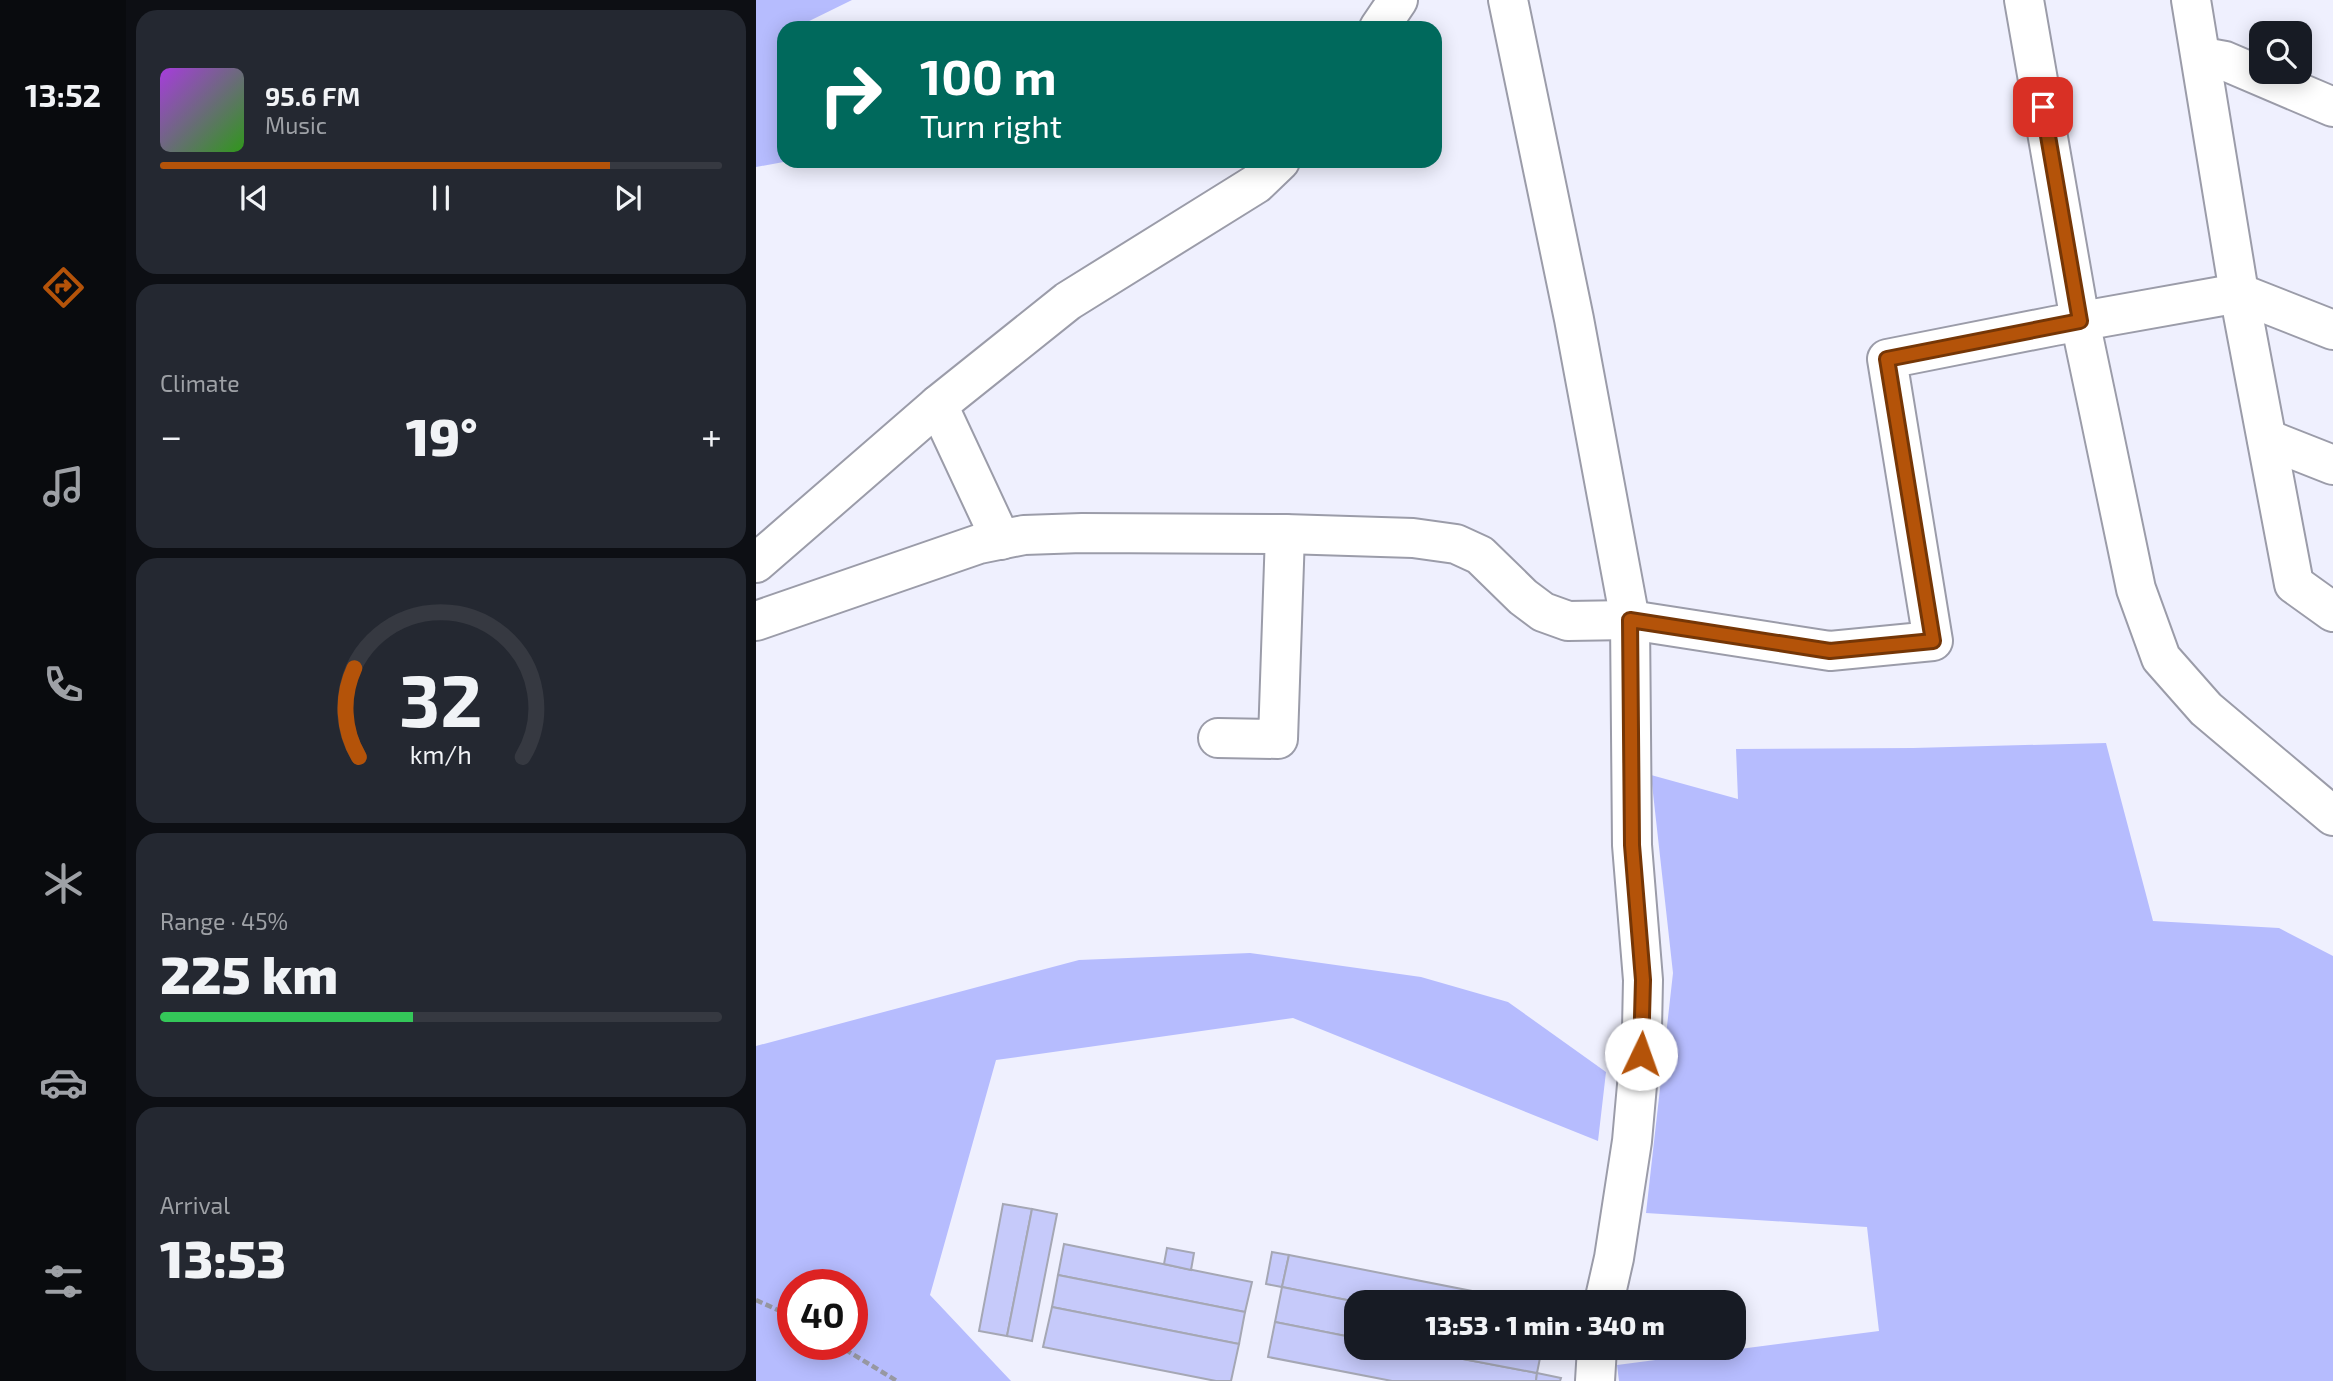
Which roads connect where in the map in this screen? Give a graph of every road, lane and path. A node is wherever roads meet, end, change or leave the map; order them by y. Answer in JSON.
{"nodes":[{"id":1,"x":1398,"y":0,"type":"edge"},
{"id":2,"x":1508,"y":0,"type":"edge"},
{"id":3,"x":2024,"y":0,"type":"edge"},
{"id":4,"x":2191,"y":0,"type":"edge"},
{"id":5,"x":1384,"y":21,"type":"edge"},
{"id":6,"x":2202,"y":60,"type":"junction"},
{"id":7,"x":2333,"y":107,"type":"edge"},
{"id":8,"x":1273,"y":168,"type":"edge"},
{"id":9,"x":2239,"y":293,"type":"junction"},
{"id":10,"x":2080,"y":321,"type":"junction"},
{"id":11,"x":2333,"y":330,"type":"edge"},
{"id":12,"x":938,"y":405,"type":"junction"},
{"id":13,"x":2267,"y":439,"type":"junction"},
{"id":14,"x":2333,"y":465,"type":"edge"},
{"id":15,"x":1285,"y":534,"type":"junction"},
{"id":16,"x":1001,"y":540,"type":"junction"},
{"id":17,"x":756,"y":563,"type":"edge"},
{"id":18,"x":2333,"y":612,"type":"edge"},
{"id":19,"x":1630,"y":620,"type":"junction"},
{"id":20,"x":756,"y":621,"type":"edge"},
{"id":21,"x":1218,"y":737,"type":"dead end"},
{"id":22,"x":2333,"y":816,"type":"edge"},
{"id":23,"x":1607,"y":1290,"type":"edge"},
{"id":24,"x":756,"y":1300,"type":"edge"},
{"id":25,"x":777,"y":1310,"type":"edge"},
{"id":26,"x":862,"y":1360,"type":"edge"},
{"id":27,"x":1596,"y":1360,"type":"edge"},
{"id":28,"x":897,"y":1381,"type":"edge"},
{"id":29,"x":1595,"y":1381,"type":"edge"}],
"edges":[{"from":1,"to":5,"type":"street"},
{"from":2,"to":19,"type":"street"},
{"from":3,"to":10,"type":"street"},
{"from":4,"to":6,"type":"street"},
{"from":6,"to":7,"type":"street"},
{"from":6,"to":9,"type":"street"},
{"from":8,"to":12,"type":"street"},
{"from":9,"to":10,"type":"street"},
{"from":9,"to":11,"type":"street"},
{"from":9,"to":13,"type":"street"},
{"from":10,"to":19,"type":"street"},
{"from":10,"to":22,"type":"street"},
{"from":12,"to":16,"type":"street"},
{"from":12,"to":17,"type":"street"},
{"from":13,"to":14,"type":"street"},
{"from":13,"to":18,"type":"street"},
{"from":15,"to":16,"type":"street"},
{"from":15,"to":19,"type":"street"},
{"from":15,"to":21,"type":"street"},
{"from":16,"to":20,"type":"street"},
{"from":19,"to":23,"type":"street"},
{"from":24,"to":25,"type":"path"},
{"from":26,"to":28,"type":"path"},
{"from":27,"to":29,"type":"street"}]}
